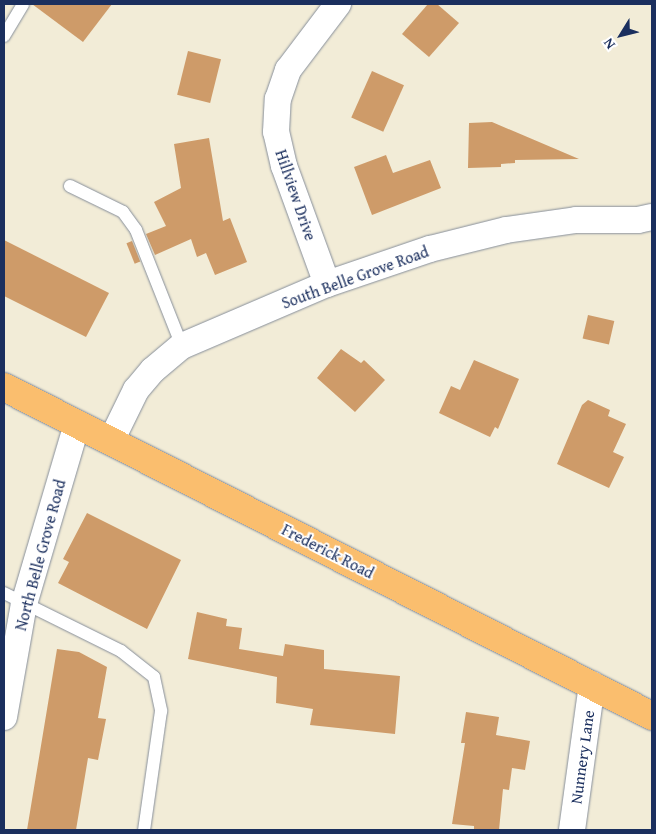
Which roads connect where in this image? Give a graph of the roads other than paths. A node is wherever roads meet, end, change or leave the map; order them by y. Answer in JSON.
{"nodes":[{"id":1,"x":23,"y":4,"type":"edge"},
{"id":2,"x":338,"y":4,"type":"edge"},
{"id":3,"x":4,"y":36,"type":"edge"},
{"id":4,"x":70,"y":186,"type":"dead end"},
{"id":5,"x":652,"y":217,"type":"edge"},
{"id":6,"x":327,"y":284,"type":"junction"},
{"id":7,"x":182,"y":346,"type":"junction"},
{"id":8,"x":4,"y":387,"type":"edge"},
{"id":9,"x":77,"y":424,"type":"junction"},
{"id":10,"x":111,"y":441,"type":"junction"},
{"id":11,"x":14,"y":598,"type":"edge"},
{"id":12,"x":592,"y":684,"type":"junction"},
{"id":13,"x":652,"y":716,"type":"edge"},
{"id":14,"x":4,"y":717,"type":"edge"},
{"id":15,"x":144,"y":830,"type":"edge"},
{"id":16,"x":572,"y":830,"type":"edge"}],
"edges":[{"from":1,"to":3,"type":"lane"},
{"from":2,"to":6,"type":"street","name":"Hillview Drive"},
{"from":4,"to":7,"type":"lane"},
{"from":5,"to":6,"type":"street","name":"South Belle Grove Road"},
{"from":6,"to":7,"type":"street","name":"South Belle Grove Road"},
{"from":7,"to":10,"type":"street","name":"South Belle Grove Road"},
{"from":8,"to":9,"type":"main road","name":"Frederick Road"},
{"from":9,"to":10,"type":"main road","name":"Frederick Road"},
{"from":9,"to":11,"type":"street","name":"North Belle Grove Road"},
{"from":10,"to":12,"type":"main road","name":"Frederick Road"},
{"from":11,"to":14,"type":"street","name":"North Belle Grove Road"},
{"from":11,"to":15,"type":"lane"},
{"from":12,"to":13,"type":"main road","name":"Frederick Road"},
{"from":12,"to":16,"type":"street","name":"Nunnery Lane"}]}
